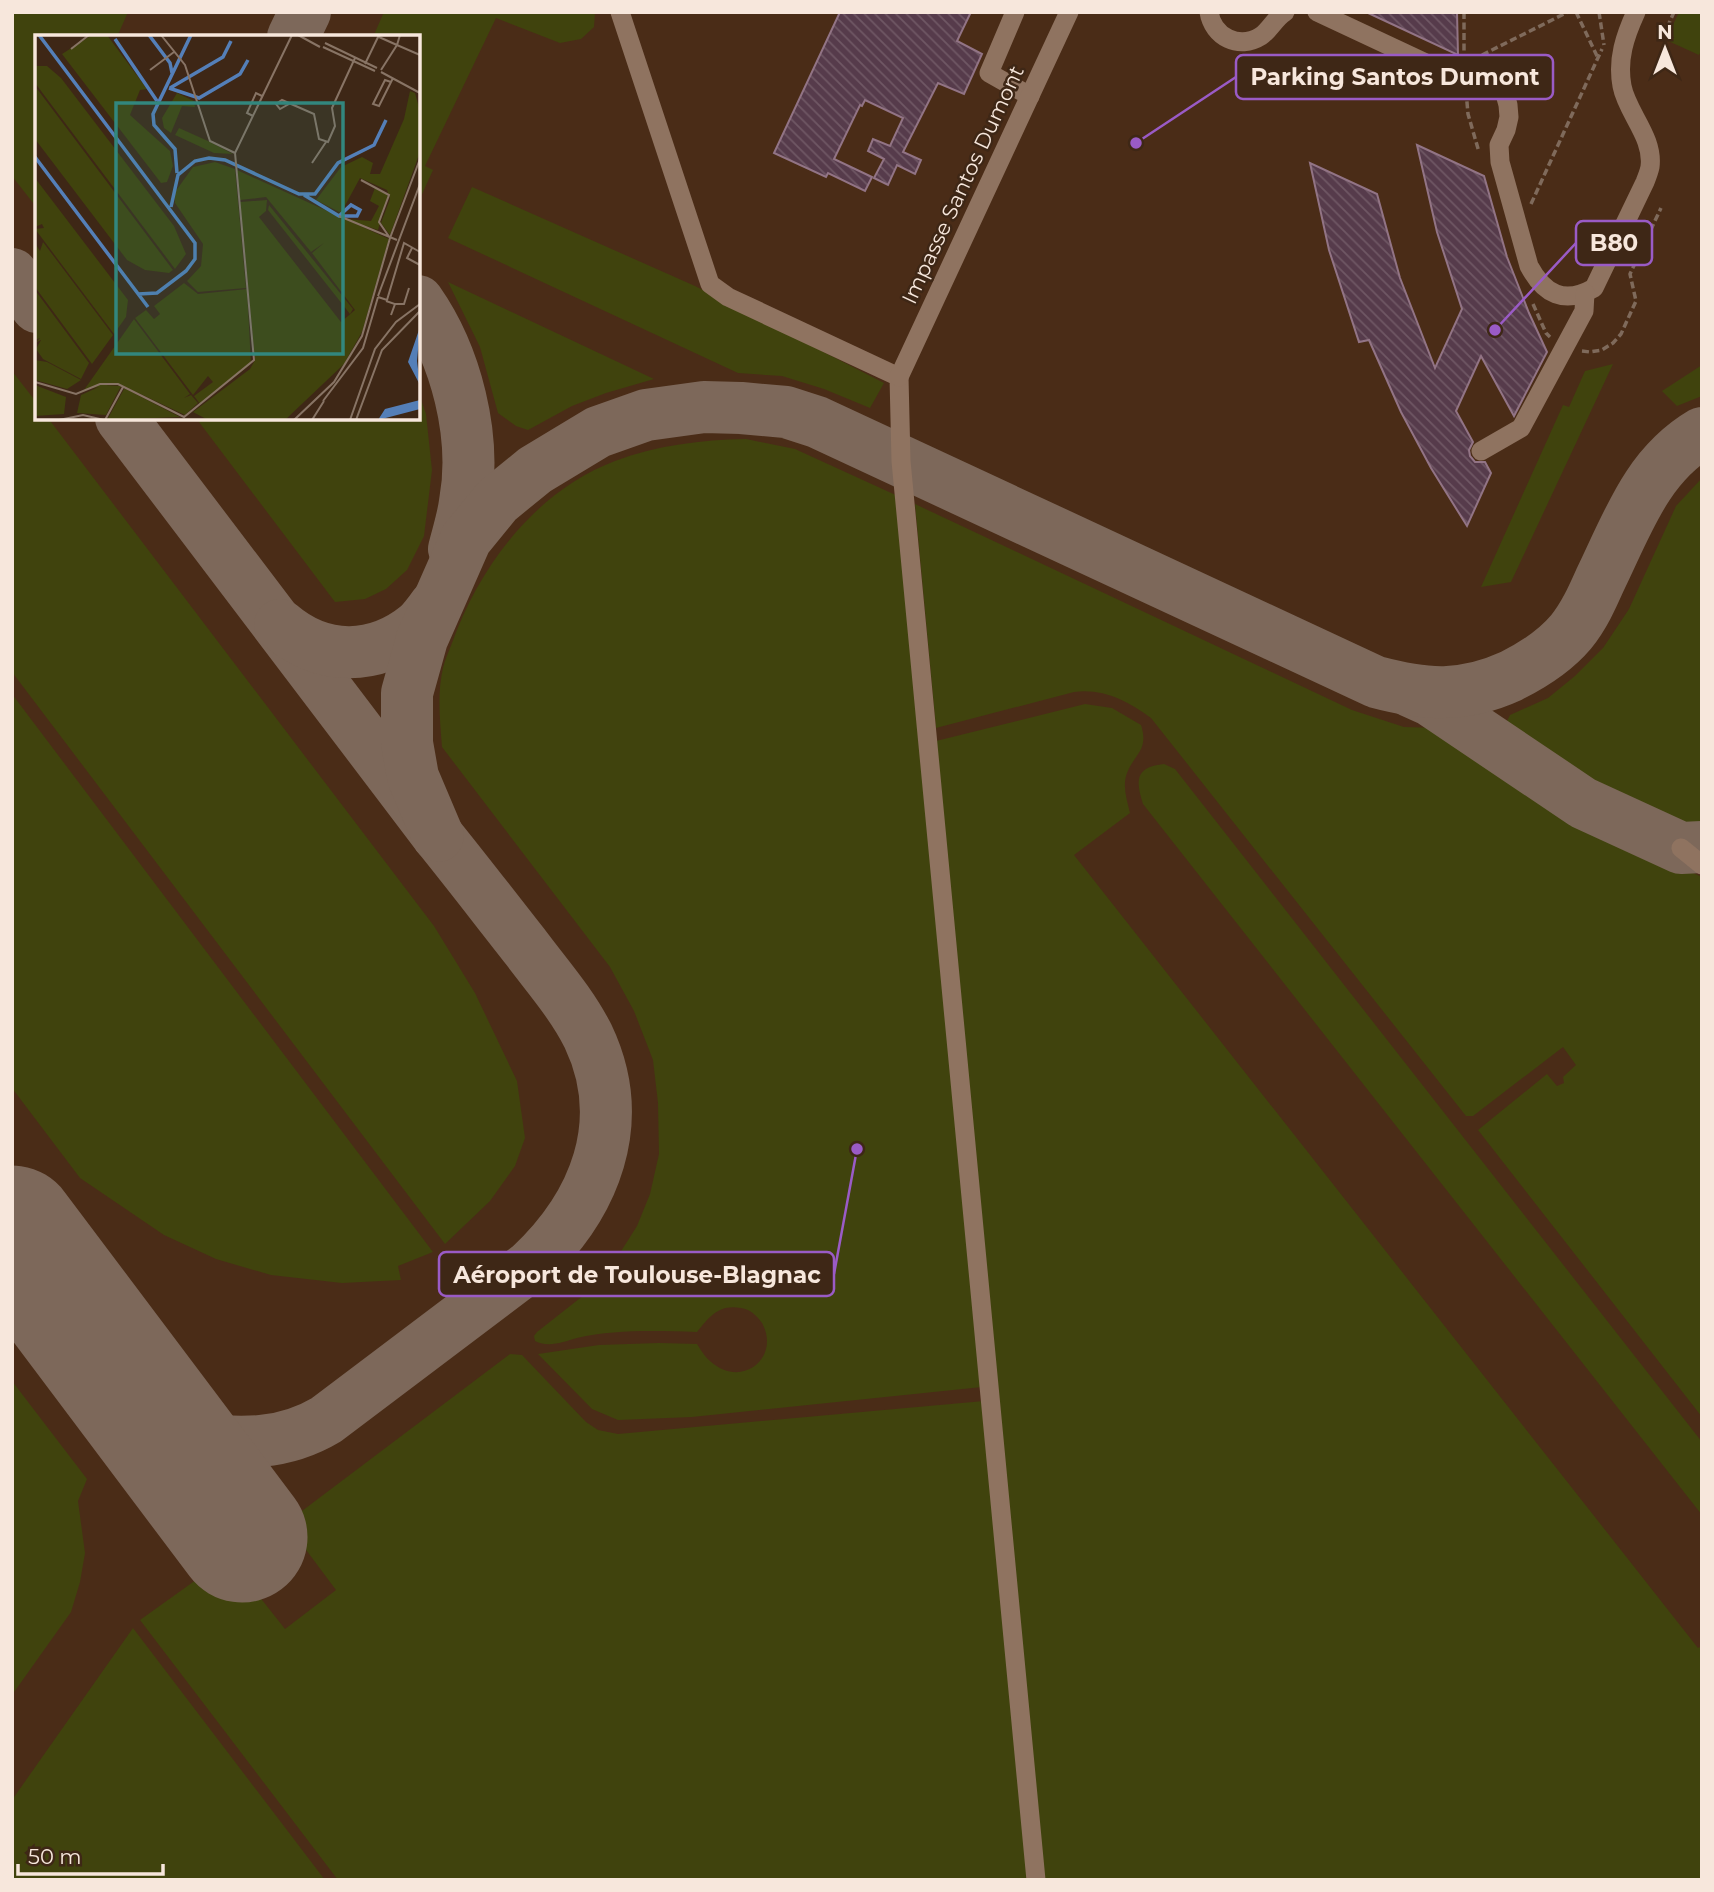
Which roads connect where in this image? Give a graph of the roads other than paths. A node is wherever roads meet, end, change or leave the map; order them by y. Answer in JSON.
{"nodes":[{"id":1,"x":620,"y":12,"type":"edge"},
{"id":2,"x":1015,"y":12,"type":"edge"},
{"id":3,"x":1069,"y":12,"type":"edge"},
{"id":4,"x":1209,"y":12,"type":"edge"},
{"id":5,"x":1285,"y":12,"type":"edge"},
{"id":6,"x":1317,"y":12,"type":"edge"},
{"id":7,"x":1636,"y":12,"type":"edge"},
{"id":8,"x":1030,"y":96,"type":"junction"},
{"id":9,"x":1585,"y":293,"type":"junction"},
{"id":10,"x":899,"y":377,"type":"junction"},
{"id":11,"x":1481,"y":452,"type":"dead end"},
{"id":12,"x":1681,"y":848,"type":"dead end"},
{"id":13,"x":1702,"y":865,"type":"edge"},
{"id":14,"x":1036,"y":1880,"type":"edge"}],
"edges":[{"from":1,"to":10,"type":"street"},
{"from":2,"to":8,"type":"street"},
{"from":3,"to":8,"type":"street","name":"Impasse Santos Dumont"},
{"from":4,"to":5,"type":"street"},
{"from":6,"to":9,"type":"street"},
{"from":7,"to":9,"type":"street"},
{"from":8,"to":10,"type":"street","name":"Impasse Santos Dumont"},
{"from":9,"to":11,"type":"street"},
{"from":10,"to":14,"type":"street"},
{"from":12,"to":13,"type":"street"}]}
